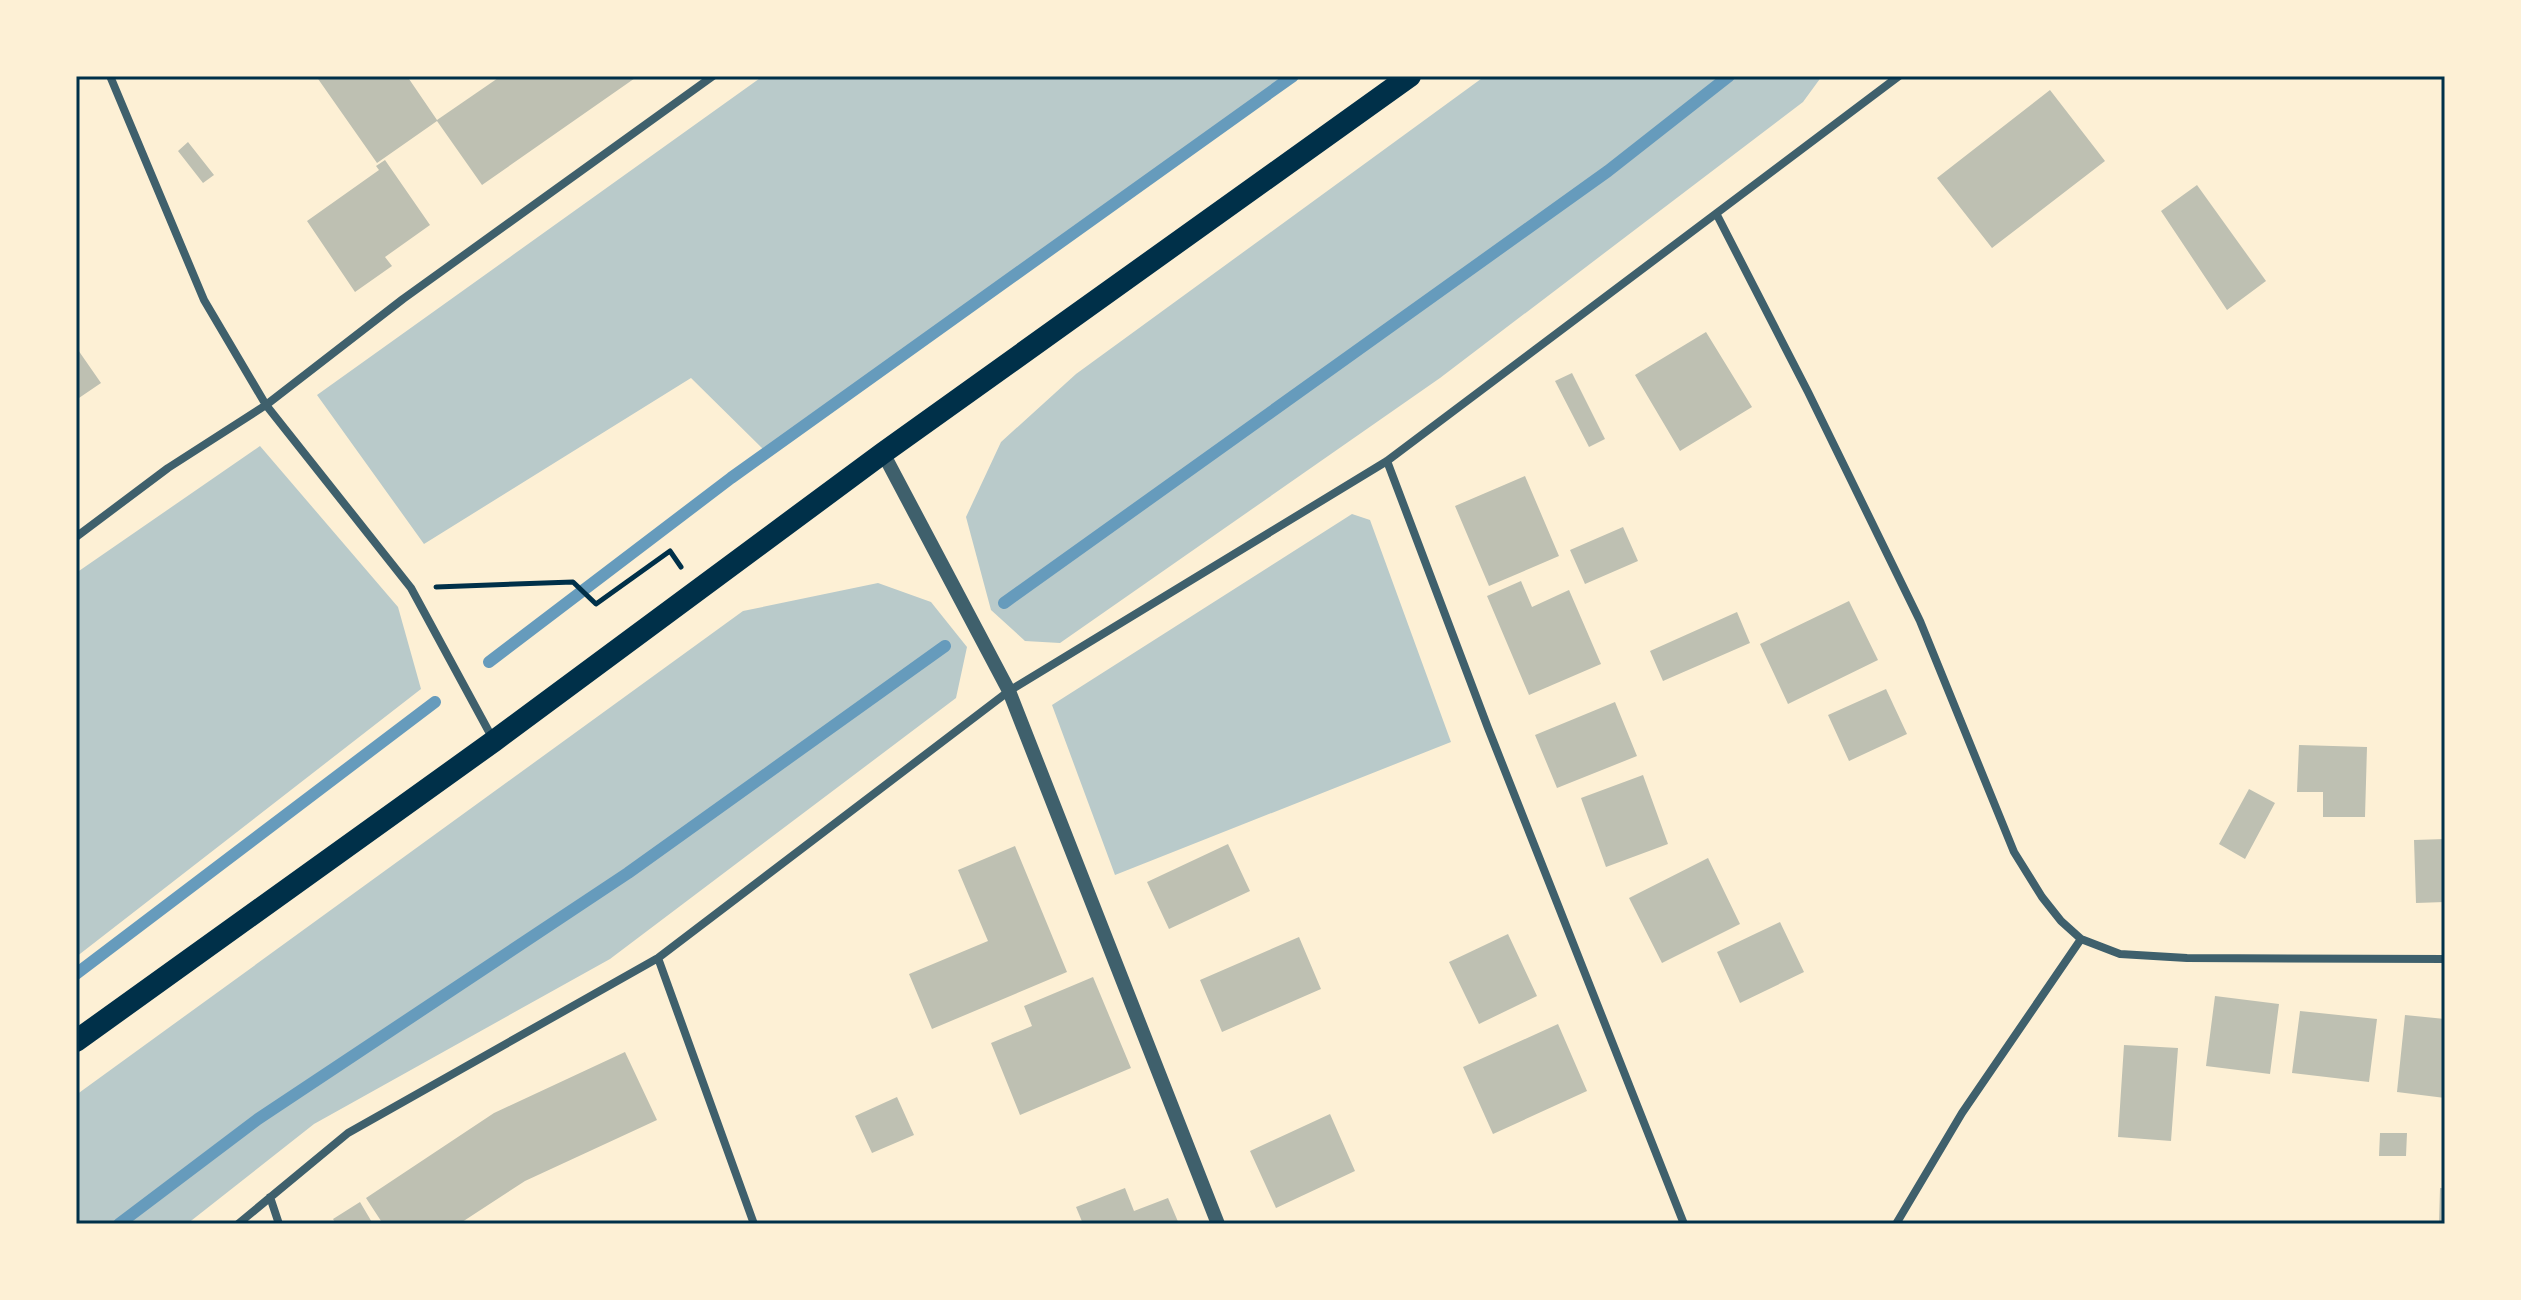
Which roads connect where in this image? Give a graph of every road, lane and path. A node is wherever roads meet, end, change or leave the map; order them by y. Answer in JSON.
{"nodes":[{"id":1,"x":110,"y":76,"type":"edge"},
{"id":2,"x":713,"y":76,"type":"edge"},
{"id":3,"x":1410,"y":76,"type":"edge"},
{"id":4,"x":1899,"y":76,"type":"edge"},
{"id":5,"x":1717,"y":215,"type":"junction"},
{"id":6,"x":266,"y":405,"type":"junction"},
{"id":7,"x":883,"y":453,"type":"junction"},
{"id":8,"x":1387,"y":461,"type":"junction"},
{"id":9,"x":76,"y":537,"type":"edge"},
{"id":10,"x":411,"y":588,"type":"junction"},
{"id":11,"x":700,"y":591,"type":"junction"},
{"id":12,"x":1009,"y":691,"type":"junction"},
{"id":13,"x":494,"y":741,"type":"junction"},
{"id":14,"x":2081,"y":939,"type":"junction"},
{"id":15,"x":658,"y":958,"type":"junction"},
{"id":16,"x":2445,"y":959,"type":"edge"},
{"id":17,"x":76,"y":1041,"type":"edge"},
{"id":18,"x":270,"y":1197,"type":"junction"},
{"id":19,"x":238,"y":1224,"type":"edge"},
{"id":20,"x":279,"y":1224,"type":"edge"},
{"id":21,"x":754,"y":1224,"type":"edge"},
{"id":22,"x":1218,"y":1224,"type":"edge"},
{"id":23,"x":1684,"y":1224,"type":"edge"},
{"id":24,"x":1896,"y":1224,"type":"edge"}],
"edges":[{"from":1,"to":6,"type":"street"},
{"from":2,"to":6,"type":"street"},
{"from":3,"to":7,"type":"highway"},
{"from":4,"to":5,"type":"street"},
{"from":5,"to":8,"type":"street"},
{"from":5,"to":14,"type":"street"},
{"from":6,"to":9,"type":"street"},
{"from":6,"to":10,"type":"street"},
{"from":7,"to":11,"type":"highway"},
{"from":7,"to":12,"type":"street"},
{"from":8,"to":12,"type":"street"},
{"from":8,"to":23,"type":"street"},
{"from":10,"to":11,"type":"path"},
{"from":10,"to":13,"type":"street"},
{"from":11,"to":13,"type":"highway"},
{"from":12,"to":15,"type":"street"},
{"from":12,"to":22,"type":"street"},
{"from":13,"to":17,"type":"highway"},
{"from":14,"to":16,"type":"street"},
{"from":14,"to":24,"type":"street"},
{"from":15,"to":18,"type":"street"},
{"from":15,"to":21,"type":"street"},
{"from":18,"to":19,"type":"street"},
{"from":18,"to":20,"type":"street"}]}
